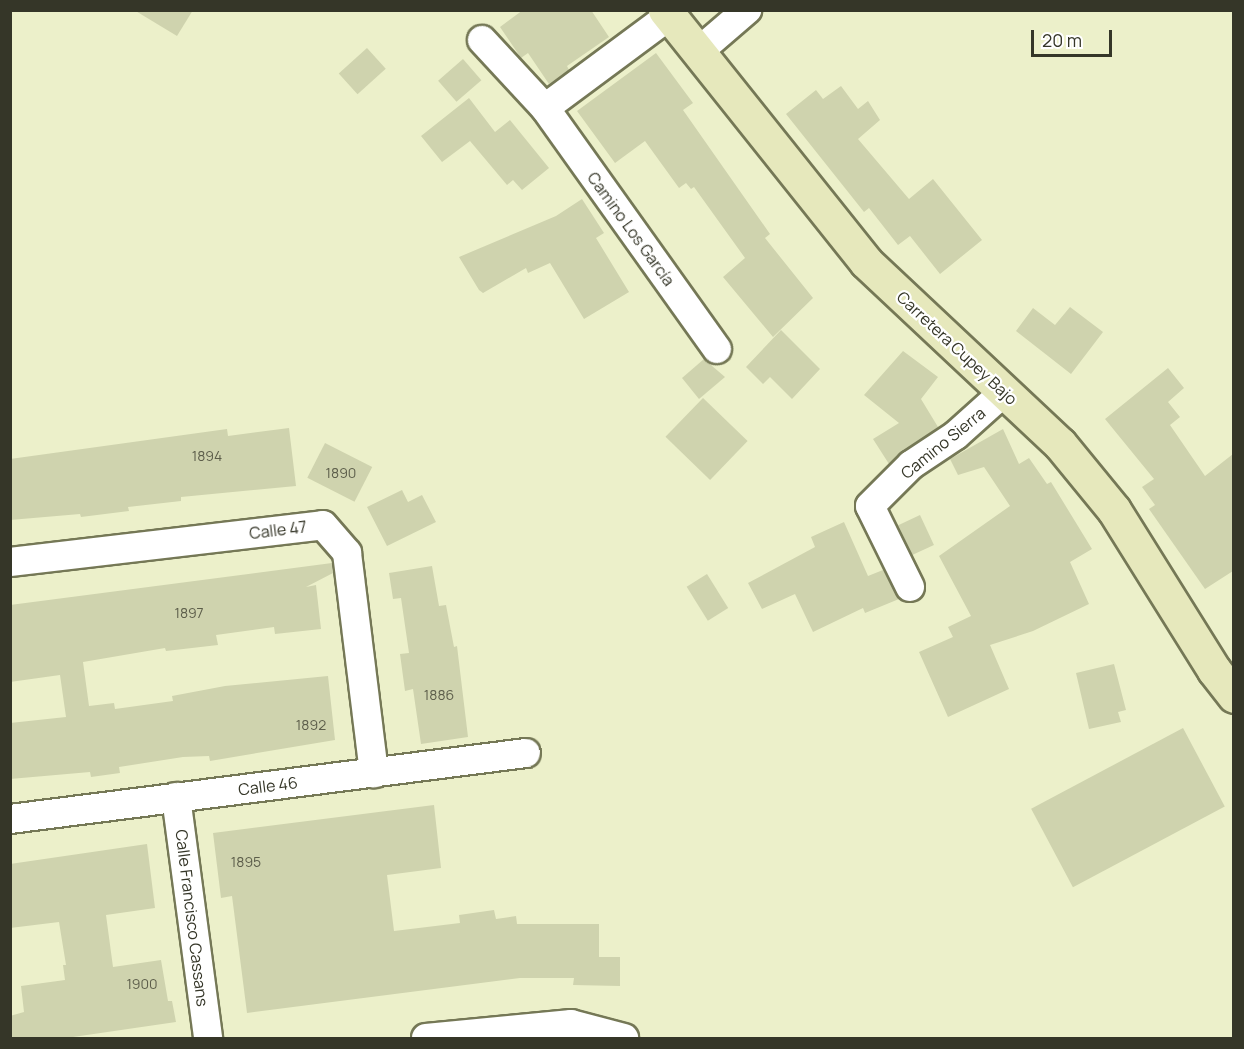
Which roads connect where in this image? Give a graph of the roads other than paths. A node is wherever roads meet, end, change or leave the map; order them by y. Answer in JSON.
{"nodes":[{"id":1,"x":747,"y":10,"type":"edge"},
{"id":2,"x":667,"y":13,"type":"edge"},
{"id":3,"x":482,"y":40,"type":"dead end"},
{"id":4,"x":698,"y":52,"type":"junction"},
{"id":5,"x":545,"y":108,"type":"junction"},
{"id":6,"x":717,"y":349,"type":"dead end"},
{"id":7,"x":1004,"y":392,"type":"junction"},
{"id":8,"x":10,"y":562,"type":"edge"},
{"id":9,"x":910,"y":587,"type":"dead end"},
{"id":10,"x":1233,"y":696,"type":"edge"},
{"id":11,"x":526,"y":753,"type":"dead end"},
{"id":12,"x":374,"y":773,"type":"junction"},
{"id":13,"x":176,"y":797,"type":"junction"},
{"id":14,"x":10,"y":819,"type":"edge"},
{"id":15,"x":208,"y":1038,"type":"edge"},
{"id":16,"x":426,"y":1038,"type":"edge"},
{"id":17,"x":624,"y":1038,"type":"edge"}],
"edges":[{"from":1,"to":4,"type":"street"},
{"from":2,"to":4,"type":"street","name":"Carretera Cupey Bajo"},
{"from":2,"to":5,"type":"street"},
{"from":3,"to":5,"type":"street","name":"Camino Los García"},
{"from":4,"to":7,"type":"street","name":"Carretera Cupey Bajo"},
{"from":5,"to":6,"type":"street","name":"Camino Los García"},
{"from":7,"to":9,"type":"street","name":"Camino Sierra"},
{"from":7,"to":10,"type":"street","name":"Carretera Cupey Bajo"},
{"from":8,"to":12,"type":"street","name":"Calle 47"},
{"from":11,"to":12,"type":"street","name":"Calle 46"},
{"from":12,"to":13,"type":"street","name":"Calle 46"},
{"from":13,"to":14,"type":"street","name":"Calle 46"},
{"from":13,"to":15,"type":"street","name":"Calle Francisco Cassans"},
{"from":16,"to":17,"type":"street"}]}
